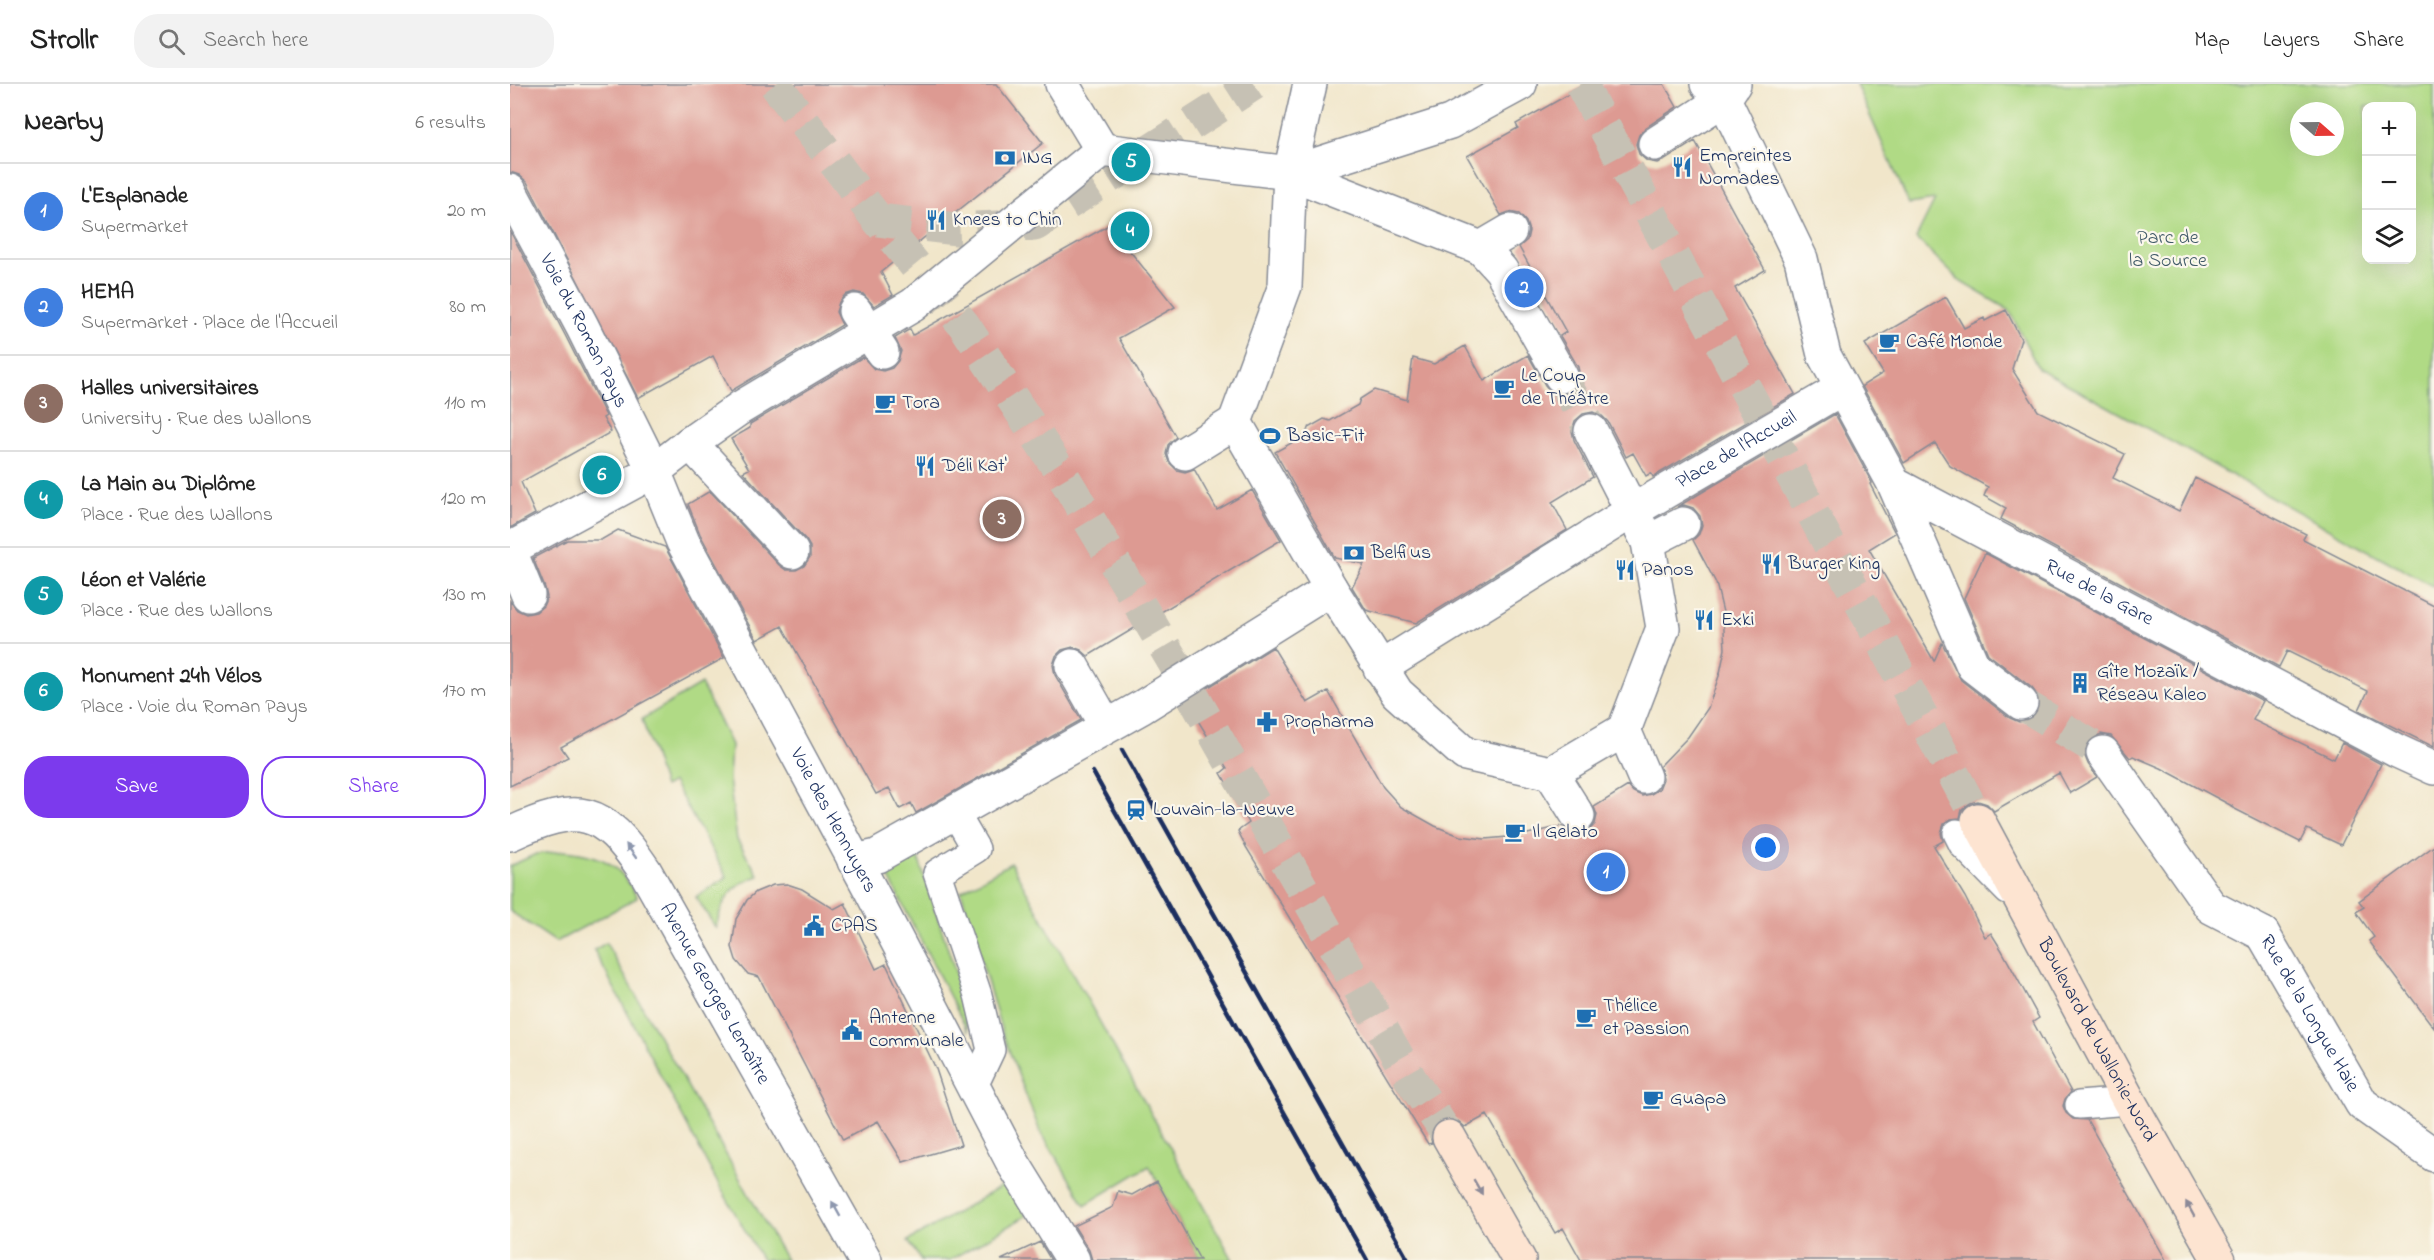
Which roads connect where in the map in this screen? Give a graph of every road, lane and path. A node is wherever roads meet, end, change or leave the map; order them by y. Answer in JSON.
{"nodes":[{"id":1,"x":1062,"y":84,"type":"edge"},
{"id":2,"x":1310,"y":84,"type":"edge"},
{"id":3,"x":1520,"y":84,"type":"edge"},
{"id":4,"x":1723,"y":88,"type":"edge"},
{"id":5,"x":1655,"y":144,"type":"dead end"},
{"id":6,"x":1102,"y":150,"type":"junction"},
{"id":7,"x":1290,"y":173,"type":"junction"},
{"id":8,"x":510,"y":191,"type":"edge"},
{"id":9,"x":1510,"y":231,"type":"dead end"},
{"id":10,"x":1481,"y":248,"type":"junction"},
{"id":11,"x":1561,"y":376,"type":"tunnel mouth"},
{"id":12,"x":1841,"y":389,"type":"junction"},
{"id":13,"x":1235,"y":422,"type":"junction"},
{"id":14,"x":1592,"y":431,"type":"tunnel mouth"},
{"id":15,"x":690,"y":443,"type":"junction"},
{"id":16,"x":1185,"y":453,"type":"dead end"},
{"id":17,"x":654,"y":471,"type":"junction"},
{"id":18,"x":1894,"y":484,"type":"junction"},
{"id":19,"x":1634,"y":510,"type":"junction"},
{"id":20,"x":1683,"y":524,"type":"dead end"},
{"id":21,"x":1648,"y":542,"type":"junction"},
{"id":22,"x":510,"y":550,"type":"edge"},
{"id":23,"x":792,"y":552,"type":"dead end"},
{"id":24,"x":1331,"y":589,"type":"junction"},
{"id":25,"x":528,"y":595,"type":"dead end"},
{"id":26,"x":1072,"y":666,"type":"dead end"},
{"id":27,"x":1380,"y":668,"type":"junction"},
{"id":28,"x":2021,"y":703,"type":"tunnel mouth"},
{"id":29,"x":1107,"y":726,"type":"junction"},
{"id":30,"x":1624,"y":730,"type":"junction"},
{"id":31,"x":2103,"y":753,"type":"tunnel mouth"},
{"id":32,"x":2434,"y":768,"type":"edge"},
{"id":33,"x":1551,"y":773,"type":"junction"},
{"id":34,"x":1644,"y":777,"type":"dead end"},
{"id":35,"x":1578,"y":816,"type":"dead end"},
{"id":36,"x":961,"y":823,"type":"dead end"},
{"id":37,"x":1968,"y":826,"type":"tunnel mouth"},
{"id":38,"x":510,"y":834,"type":"edge"},
{"id":39,"x":854,"y":861,"type":"junction"},
{"id":40,"x":973,"y":1088,"type":"junction"},
{"id":41,"x":2129,"y":1101,"type":"junction"},
{"id":42,"x":2079,"y":1105,"type":"dead end"},
{"id":43,"x":1449,"y":1137,"type":"tunnel mouth"},
{"id":44,"x":2434,"y":1155,"type":"edge"},
{"id":45,"x":865,"y":1260,"type":"edge"},
{"id":46,"x":1073,"y":1260,"type":"edge"},
{"id":47,"x":1519,"y":1260,"type":"edge"},
{"id":48,"x":2219,"y":1260,"type":"edge"}],
"edges":[{"from":1,"to":6,"type":"street"},
{"from":2,"to":7,"type":"street"},
{"from":3,"to":7,"type":"street"},
{"from":4,"to":5,"type":"street"},
{"from":4,"to":12,"type":"street"},
{"from":6,"to":7,"type":"street"},
{"from":6,"to":15,"type":"street"},
{"from":7,"to":10,"type":"street"},
{"from":7,"to":13,"type":"street"},
{"from":8,"to":17,"type":"street","name":"Voie du Roman Pays"},
{"from":9,"to":10,"type":"street"},
{"from":10,"to":11,"type":"street"},
{"from":12,"to":18,"type":"street"},
{"from":12,"to":19,"type":"street","name":"Place de l'Accueil"},
{"from":13,"to":16,"type":"street"},
{"from":13,"to":24,"type":"street"},
{"from":14,"to":19,"type":"street"},
{"from":15,"to":17,"type":"street"},
{"from":15,"to":23,"type":"street"},
{"from":17,"to":22,"type":"street"},
{"from":17,"to":39,"type":"street","name":"Voie des Hennuyers"},
{"from":18,"to":28,"type":"street"},
{"from":18,"to":32,"type":"street","name":"Rue de la Gare"},
{"from":19,"to":21,"type":"street"},
{"from":19,"to":27,"type":"street","name":"Place de l'Accueil"},
{"from":20,"to":21,"type":"street"},
{"from":21,"to":30,"type":"street"},
{"from":22,"to":25,"type":"street"},
{"from":24,"to":27,"type":"street"},
{"from":24,"to":29,"type":"street"},
{"from":26,"to":29,"type":"street"},
{"from":27,"to":33,"type":"street"},
{"from":29,"to":39,"type":"street"},
{"from":30,"to":33,"type":"street"},
{"from":30,"to":34,"type":"street"},
{"from":31,"to":44,"type":"street","name":"Rue de la Longue Haie"},
{"from":33,"to":35,"type":"street"},
{"from":36,"to":40,"type":"lane"},
{"from":37,"to":41,"type":"main road","name":"Boulevard de Wallonie-Nord"},
{"from":45,"to":38,"type":"street","name":"Avenue Georges Lemaître","one_way":true},
{"from":39,"to":40,"type":"street","name":"Voie des Hennuyers"},
{"from":40,"to":46,"type":"street","name":"Voie des Hennuyers"},
{"from":41,"to":42,"type":"lane"},
{"from":48,"to":41,"type":"main road","name":"Boulevard de Wallonie-Nord","one_way":true},
{"from":43,"to":47,"type":"main road","one_way":true}]}
